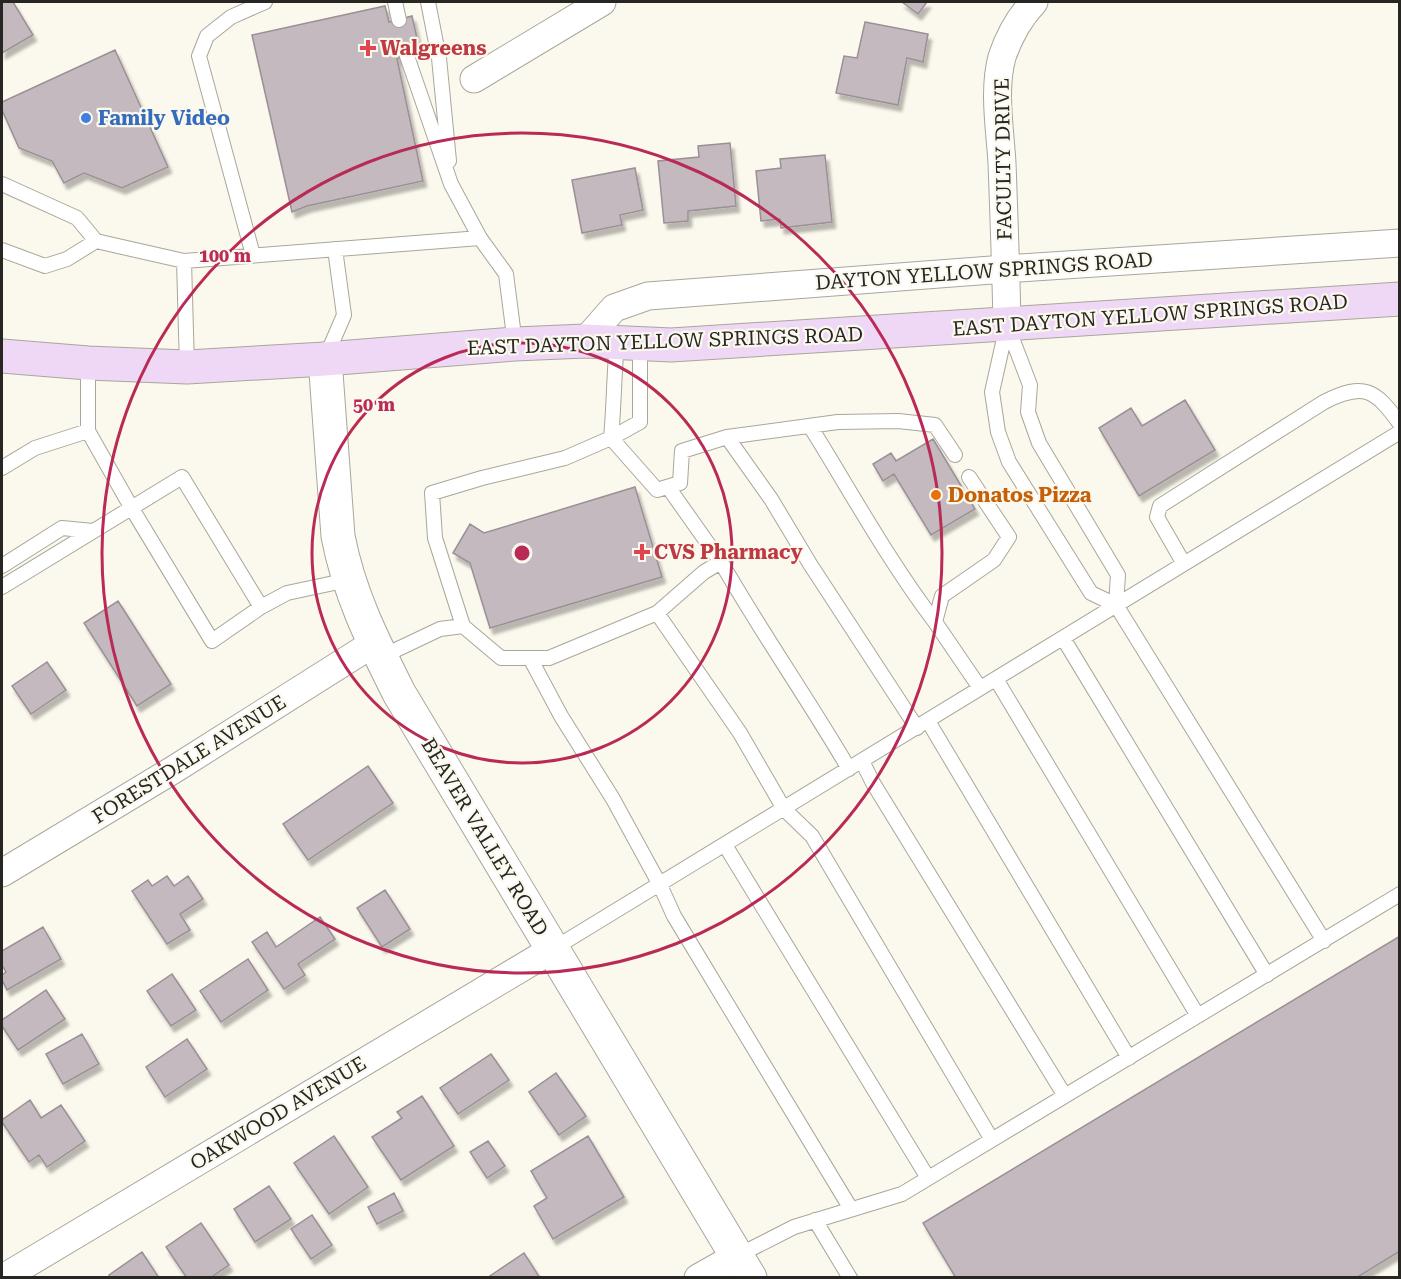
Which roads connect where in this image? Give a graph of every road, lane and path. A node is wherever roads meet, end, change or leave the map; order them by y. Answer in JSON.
{"nodes":[{"id":1,"x":266,"y":2,"type":"edge"},
{"id":2,"x":395,"y":2,"type":"edge"},
{"id":3,"x":428,"y":2,"type":"edge"},
{"id":4,"x":603,"y":2,"type":"edge"},
{"id":5,"x":1034,"y":2,"type":"edge"},
{"id":6,"x":399,"y":20,"type":"dead end"},
{"id":7,"x":407,"y":56,"type":"dead end"},
{"id":8,"x":474,"y":79,"type":"dead end"},
{"id":9,"x":2,"y":184,"type":"edge"},
{"id":10,"x":451,"y":184,"type":"junction"},
{"id":11,"x":480,"y":238,"type":"junction"},
{"id":12,"x":96,"y":241,"type":"junction"},
{"id":13,"x":1400,"y":243,"type":"edge"},
{"id":14,"x":335,"y":249,"type":"junction"},
{"id":15,"x":2,"y":250,"type":"edge"},
{"id":16,"x":253,"y":255,"type":"junction"},
{"id":17,"x":184,"y":261,"type":"junction"},
{"id":18,"x":1005,"y":268,"type":"junction"},
{"id":19,"x":1400,"y":299,"type":"edge"},
{"id":20,"x":1007,"y":325,"type":"junction"},
{"id":21,"x":585,"y":341,"type":"junction"},
{"id":22,"x":629,"y":343,"type":"junction"},
{"id":23,"x":515,"y":344,"type":"junction"},
{"id":24,"x":2,"y":356,"type":"edge"},
{"id":25,"x":325,"y":359,"type":"junction"},
{"id":26,"x":88,"y":363,"type":"junction"},
{"id":27,"x":187,"y":366,"type":"junction"},
{"id":28,"x":1400,"y":424,"type":"edge"},
{"id":29,"x":810,"y":426,"type":"junction"},
{"id":30,"x":88,"y":430,"type":"junction"},
{"id":31,"x":1400,"y":432,"type":"edge"},
{"id":32,"x":727,"y":437,"type":"junction"},
{"id":33,"x":611,"y":438,"type":"junction"},
{"id":34,"x":955,"y":455,"type":"dead end"},
{"id":35,"x":2,"y":468,"type":"edge"},
{"id":36,"x":969,"y":477,"type":"dead end"},
{"id":37,"x":663,"y":488,"type":"junction"},
{"id":38,"x":131,"y":507,"type":"junction"},
{"id":39,"x":93,"y":531,"type":"junction"},
{"id":40,"x":721,"y":562,"type":"junction"},
{"id":41,"x":1184,"y":564,"type":"junction"},
{"id":42,"x":2,"y":566,"type":"edge"},
{"id":43,"x":348,"y":580,"type":"junction"},
{"id":44,"x":2,"y":587,"type":"edge"},
{"id":45,"x":1116,"y":605,"type":"junction"},
{"id":46,"x":261,"y":607,"type":"junction"},
{"id":47,"x":657,"y":612,"type":"junction"},
{"id":48,"x":935,"y":622,"type":"junction"},
{"id":49,"x":463,"y":626,"type":"junction"},
{"id":50,"x":1063,"y":638,"type":"junction"},
{"id":51,"x":378,"y":650,"type":"junction"},
{"id":52,"x":531,"y":658,"type":"junction"},
{"id":53,"x":996,"y":679,"type":"junction"},
{"id":54,"x":980,"y":688,"type":"junction"},
{"id":55,"x":922,"y":724,"type":"junction"},
{"id":56,"x":862,"y":761,"type":"junction"},
{"id":57,"x":849,"y":769,"type":"junction"},
{"id":58,"x":784,"y":809,"type":"junction"},
{"id":59,"x":725,"y":845,"type":"junction"},
{"id":60,"x":2,"y":873,"type":"edge"},
{"id":61,"x":660,"y":885,"type":"junction"},
{"id":62,"x":1400,"y":894,"type":"edge"},
{"id":63,"x":1324,"y":941,"type":"junction"},
{"id":64,"x":553,"y":950,"type":"junction"},
{"id":65,"x":1267,"y":975,"type":"junction"},
{"id":66,"x":1198,"y":1016,"type":"junction"},
{"id":67,"x":1129,"y":1058,"type":"junction"},
{"id":68,"x":1065,"y":1096,"type":"junction"},
{"id":69,"x":992,"y":1140,"type":"junction"},
{"id":70,"x":928,"y":1178,"type":"junction"},
{"id":71,"x":851,"y":1209,"type":"junction"},
{"id":72,"x":815,"y":1220,"type":"junction"},
{"id":73,"x":744,"y":1267,"type":"edge"},
{"id":74,"x":3,"y":1278,"type":"edge"},
{"id":75,"x":698,"y":1278,"type":"edge"},
{"id":76,"x":850,"y":1278,"type":"edge"}],
"edges":[{"from":1,"to":16,"type":"lane"},
{"from":2,"to":6,"type":"lane"},
{"from":3,"to":10,"type":"lane"},
{"from":4,"to":8,"type":"street"},
{"from":5,"to":18,"type":"street","name":"FACULTY DRIVE"},
{"from":7,"to":10,"type":"lane"},
{"from":9,"to":12,"type":"lane"},
{"from":10,"to":11,"type":"lane"},
{"from":11,"to":14,"type":"lane"},
{"from":11,"to":23,"type":"lane"},
{"from":12,"to":15,"type":"lane"},
{"from":12,"to":17,"type":"lane"},
{"from":13,"to":18,"type":"street","name":"DAYTON YELLOW SPRINGS ROAD"},
{"from":14,"to":16,"type":"lane"},
{"from":14,"to":25,"type":"lane"},
{"from":16,"to":17,"type":"lane"},
{"from":17,"to":27,"type":"lane"},
{"from":18,"to":20,"type":"street","name":"FACULTY DRIVE"},
{"from":18,"to":21,"type":"street","name":"DAYTON YELLOW SPRINGS ROAD"},
{"from":19,"to":20,"type":"main road","name":"EAST DAYTON YELLOW SPRINGS ROAD"},
{"from":20,"to":22,"type":"main road","name":"EAST DAYTON YELLOW SPRINGS ROAD"},
{"from":20,"to":45,"type":"lane"},
{"from":20,"to":45,"type":"lane"},
{"from":21,"to":22,"type":"main road","name":"EAST DAYTON YELLOW SPRINGS ROAD"},
{"from":21,"to":23,"type":"main road","name":"EAST DAYTON YELLOW SPRINGS ROAD"},
{"from":22,"to":33,"type":"lane"},
{"from":22,"to":33,"type":"lane"},
{"from":23,"to":25,"type":"main road","name":"EAST DAYTON YELLOW SPRINGS ROAD"},
{"from":24,"to":26,"type":"main road","name":"EAST DAYTON YELLOW SPRINGS ROAD"},
{"from":25,"to":27,"type":"main road","name":"EAST DAYTON YELLOW SPRINGS ROAD"},
{"from":25,"to":43,"type":"street","name":"BEAVER VALLEY ROAD"},
{"from":26,"to":27,"type":"main road","name":"EAST DAYTON YELLOW SPRINGS ROAD"},
{"from":26,"to":30,"type":"lane"},
{"from":28,"to":41,"type":"lane"},
{"from":29,"to":32,"type":"lane"},
{"from":29,"to":34,"type":"lane"},
{"from":29,"to":48,"type":"lane"},
{"from":30,"to":35,"type":"lane"},
{"from":30,"to":38,"type":"lane"},
{"from":31,"to":41,"type":"lane"},
{"from":32,"to":37,"type":"lane"},
{"from":32,"to":55,"type":"lane"},
{"from":33,"to":37,"type":"lane"},
{"from":33,"to":49,"type":"lane"},
{"from":36,"to":48,"type":"lane"},
{"from":37,"to":40,"type":"lane"},
{"from":38,"to":39,"type":"lane"},
{"from":38,"to":46,"type":"lane"},
{"from":38,"to":46,"type":"lane"},
{"from":39,"to":42,"type":"lane"},
{"from":39,"to":44,"type":"lane"},
{"from":40,"to":47,"type":"lane"},
{"from":40,"to":57,"type":"lane"},
{"from":41,"to":45,"type":"lane"},
{"from":43,"to":46,"type":"lane"},
{"from":43,"to":51,"type":"street","name":"BEAVER VALLEY ROAD"},
{"from":45,"to":50,"type":"lane"},
{"from":45,"to":63,"type":"lane"},
{"from":47,"to":52,"type":"lane"},
{"from":47,"to":58,"type":"lane"},
{"from":48,"to":54,"type":"lane"},
{"from":49,"to":51,"type":"lane"},
{"from":49,"to":52,"type":"lane"},
{"from":50,"to":53,"type":"lane"},
{"from":50,"to":65,"type":"lane"},
{"from":51,"to":60,"type":"street","name":"FORESTDALE AVENUE"},
{"from":51,"to":64,"type":"street","name":"BEAVER VALLEY ROAD"},
{"from":52,"to":61,"type":"lane"},
{"from":53,"to":54,"type":"lane"},
{"from":53,"to":66,"type":"lane"},
{"from":54,"to":55,"type":"lane"},
{"from":55,"to":56,"type":"lane"},
{"from":55,"to":67,"type":"lane"},
{"from":56,"to":57,"type":"lane"},
{"from":56,"to":68,"type":"lane"},
{"from":57,"to":58,"type":"lane"},
{"from":58,"to":59,"type":"lane"},
{"from":58,"to":69,"type":"lane"},
{"from":59,"to":61,"type":"lane"},
{"from":59,"to":70,"type":"lane"},
{"from":61,"to":64,"type":"lane"},
{"from":61,"to":71,"type":"lane"},
{"from":62,"to":63,"type":"lane"},
{"from":63,"to":65,"type":"lane"},
{"from":64,"to":73,"type":"street","name":"BEAVER VALLEY ROAD"},
{"from":64,"to":74,"type":"street","name":"OAKWOOD AVENUE"},
{"from":65,"to":66,"type":"lane"},
{"from":66,"to":67,"type":"lane"},
{"from":67,"to":68,"type":"lane"},
{"from":68,"to":69,"type":"lane"},
{"from":69,"to":70,"type":"lane"},
{"from":70,"to":71,"type":"lane"},
{"from":71,"to":72,"type":"lane"},
{"from":72,"to":73,"type":"lane"},
{"from":72,"to":76,"type":"lane"},
{"from":73,"to":75,"type":"street"}]}
